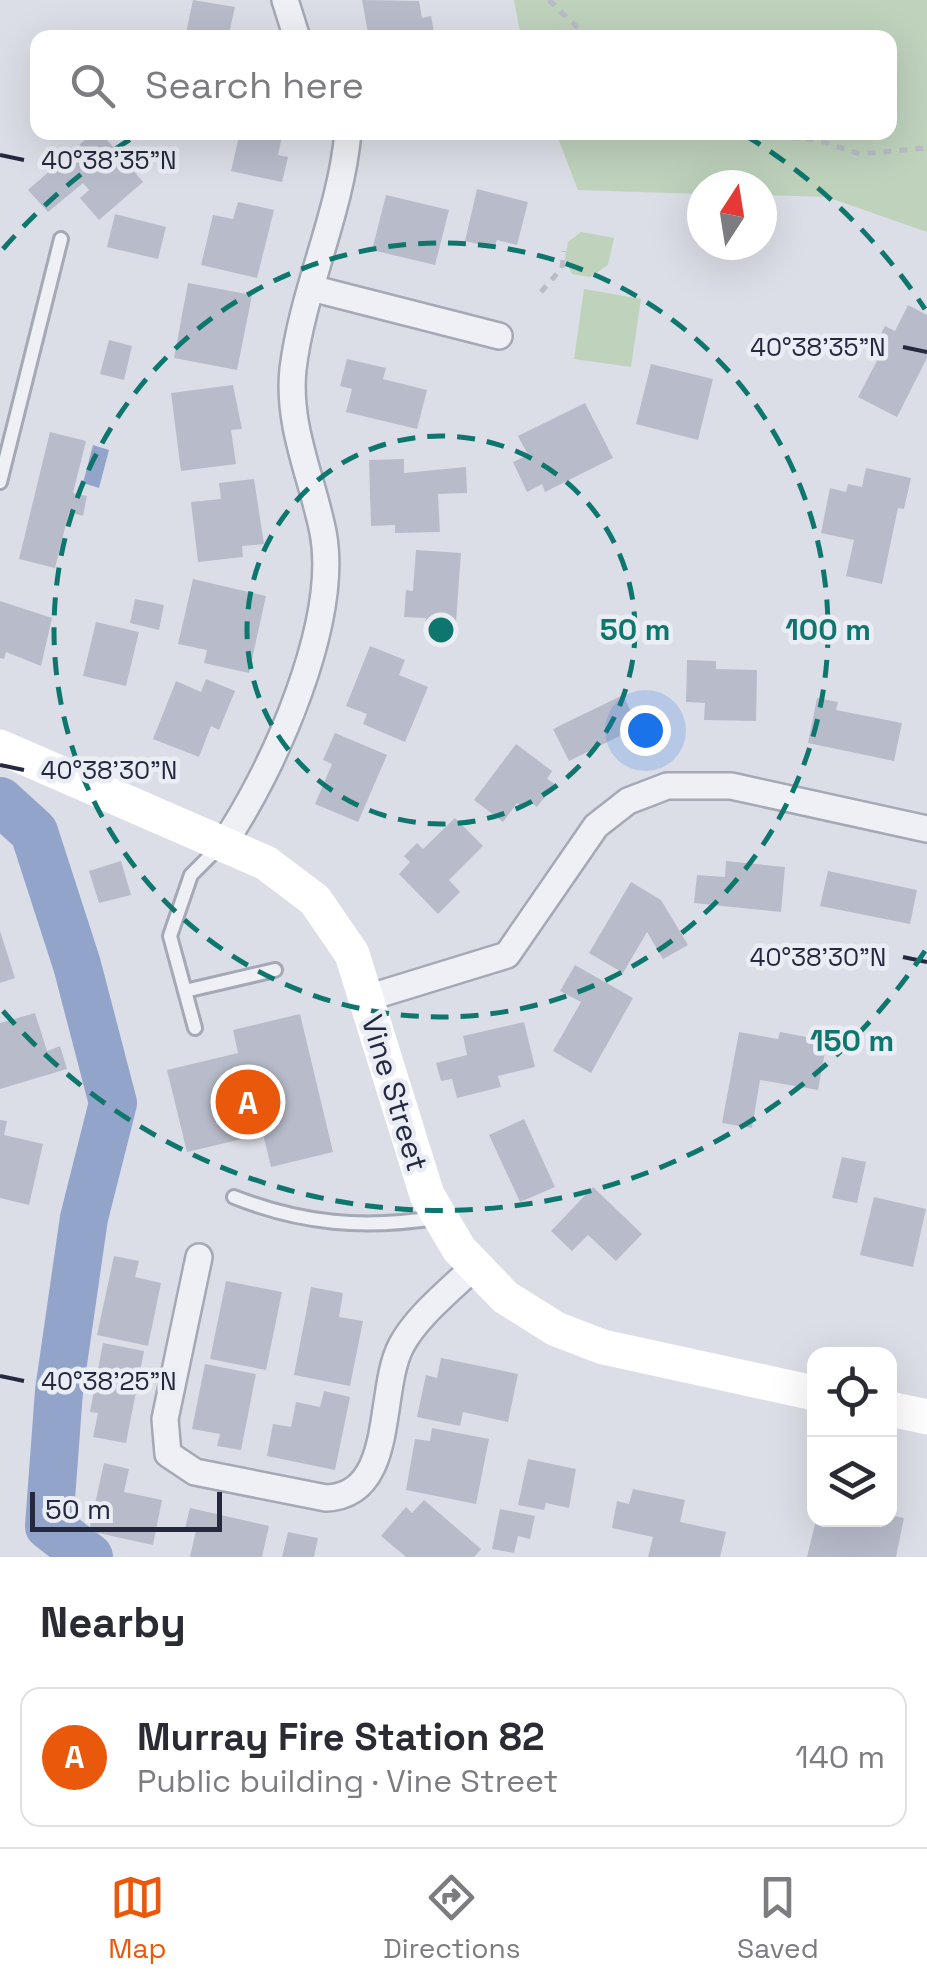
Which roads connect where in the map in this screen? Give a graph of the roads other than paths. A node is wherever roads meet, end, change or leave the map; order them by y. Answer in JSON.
{"nodes":[{"id":1,"x":284,"y":0,"type":"edge"},
{"id":2,"x":294,"y":30,"type":"edge"},
{"id":3,"x":346,"y":140,"type":"edge"},
{"id":4,"x":61,"y":239,"type":"dead end"},
{"id":5,"x":311,"y":288,"type":"junction"},
{"id":6,"x":499,"y":336,"type":"dead end"},
{"id":7,"x":0,"y":482,"type":"edge"},
{"id":8,"x":0,"y":747,"type":"edge"},
{"id":9,"x":927,"y":828,"type":"edge"},
{"id":10,"x":224,"y":842,"type":"junction"},
{"id":11,"x":275,"y":970,"type":"dead end"},
{"id":12,"x":185,"y":991,"type":"junction"},
{"id":13,"x":367,"y":998,"type":"junction"},
{"id":14,"x":195,"y":1028,"type":"dead end"},
{"id":15,"x":234,"y":1197,"type":"dead end"},
{"id":16,"x":438,"y":1217,"type":"junction"},
{"id":17,"x":199,"y":1258,"type":"dead end"},
{"id":18,"x":474,"y":1266,"type":"junction"},
{"id":19,"x":807,"y":1391,"type":"edge"},
{"id":20,"x":897,"y":1411,"type":"edge"},
{"id":21,"x":927,"y":1417,"type":"edge"}],
"edges":[{"from":1,"to":2,"type":"street"},
{"from":3,"to":5,"type":"street"},
{"from":4,"to":7,"type":"lane"},
{"from":5,"to":6,"type":"street"},
{"from":5,"to":10,"type":"street"},
{"from":8,"to":10,"type":"street","name":"Vine Street"},
{"from":9,"to":13,"type":"street"},
{"from":10,"to":12,"type":"lane"},
{"from":10,"to":13,"type":"street","name":"Vine Street"},
{"from":11,"to":12,"type":"lane"},
{"from":12,"to":14,"type":"lane"},
{"from":13,"to":16,"type":"street","name":"Vine Street"},
{"from":15,"to":16,"type":"lane"},
{"from":16,"to":18,"type":"street","name":"Vine Street"},
{"from":17,"to":18,"type":"street"},
{"from":18,"to":19,"type":"street","name":"Vine Street"},
{"from":20,"to":21,"type":"street"}]}
